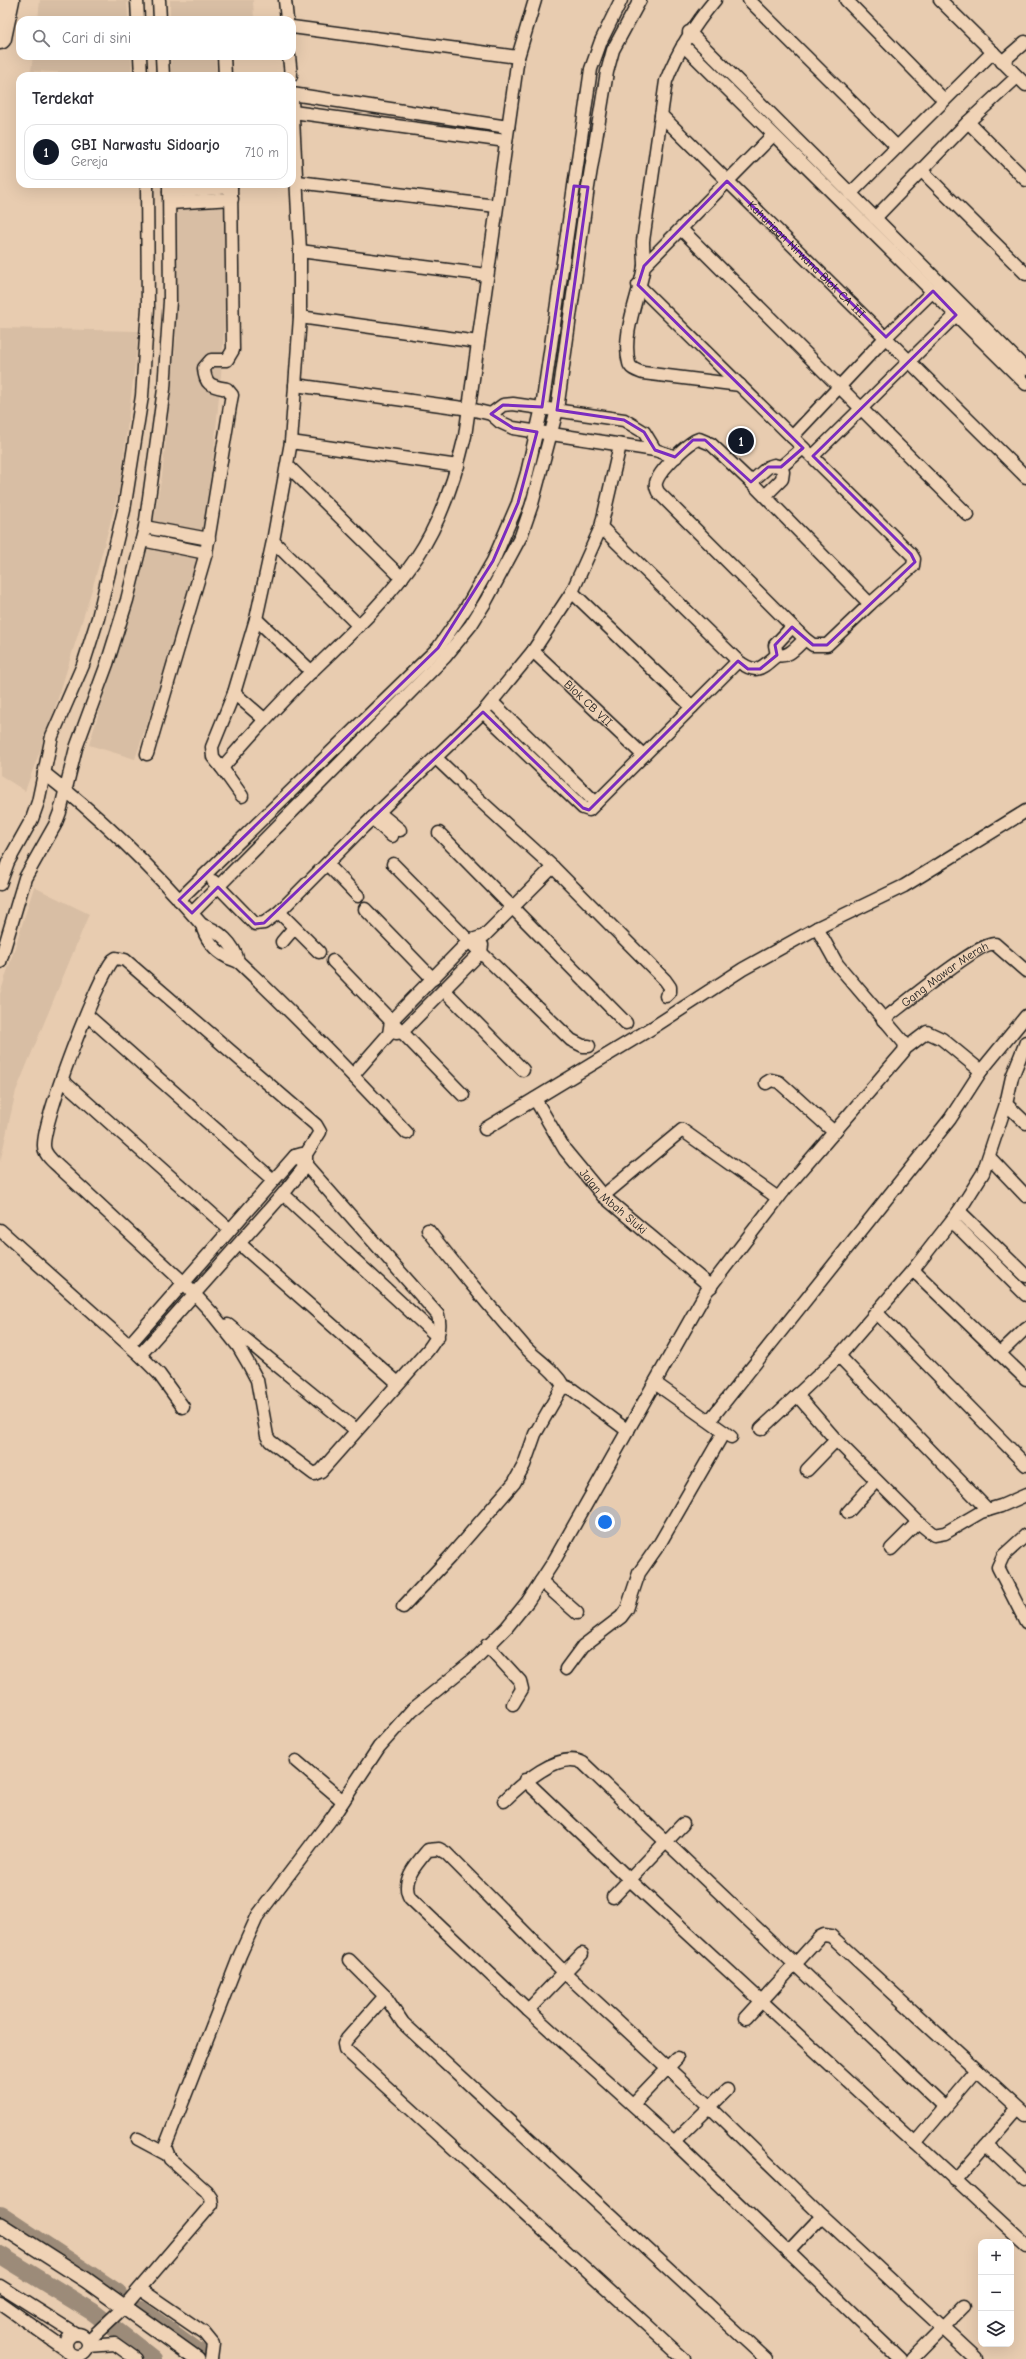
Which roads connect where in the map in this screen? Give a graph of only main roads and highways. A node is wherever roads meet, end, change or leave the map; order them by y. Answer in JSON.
{"nodes":[{"id":1,"x":8,"y":0,"type":"edge"},
{"id":2,"x":0,"y":38,"type":"edge"}],
"edges":[{"from":1,"to":2,"type":"highway"}]}
